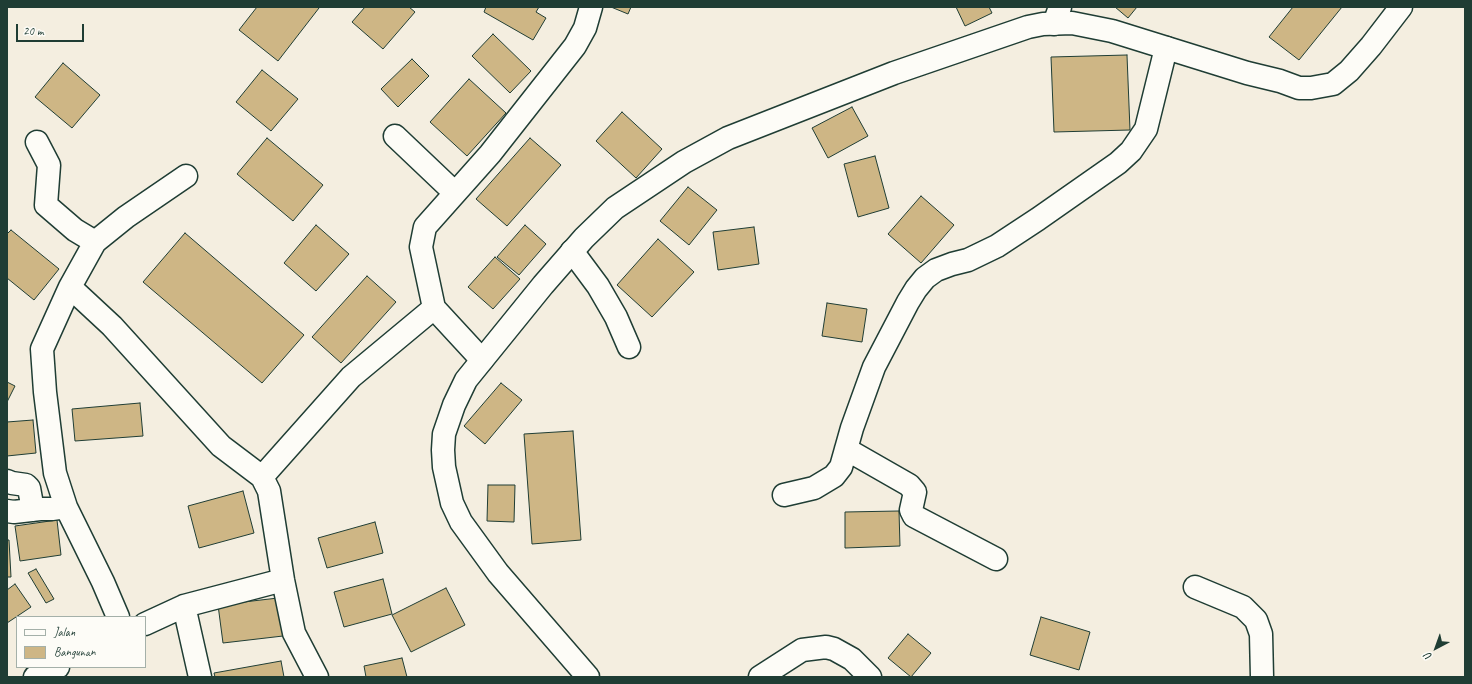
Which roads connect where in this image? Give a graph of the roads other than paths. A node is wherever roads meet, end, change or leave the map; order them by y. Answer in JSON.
{"nodes":[{"id":1,"x":591,"y":7,"type":"edge"},
{"id":2,"x":1401,"y":7,"type":"edge"},
{"id":3,"x":1057,"y":16,"type":"edge"},
{"id":4,"x":1166,"y":48,"type":"junction"},
{"id":5,"x":395,"y":136,"type":"dead end"},
{"id":6,"x":37,"y":142,"type":"dead end"},
{"id":7,"x":186,"y":176,"type":"dead end"},
{"id":8,"x":455,"y":193,"type":"junction"},
{"id":9,"x":95,"y":242,"type":"junction"},
{"id":10,"x":572,"y":251,"type":"junction"},
{"id":11,"x":70,"y":287,"type":"junction"},
{"id":12,"x":434,"y":308,"type":"junction"},
{"id":13,"x":629,"y":348,"type":"dead end"},
{"id":14,"x":482,"y":360,"type":"junction"},
{"id":15,"x":846,"y":449,"type":"junction"},
{"id":16,"x":262,"y":477,"type":"junction"},
{"id":17,"x":7,"y":481,"type":"edge"},
{"id":18,"x":784,"y":495,"type":"dead end"},
{"id":19,"x":66,"y":507,"type":"junction"},
{"id":20,"x":34,"y":510,"type":"junction"},
{"id":21,"x":7,"y":511,"type":"edge"},
{"id":22,"x":996,"y":558,"type":"dead end"},
{"id":23,"x":283,"y":580,"type":"junction"},
{"id":24,"x":1195,"y":587,"type":"dead end"},
{"id":25,"x":184,"y":606,"type":"junction"},
{"id":26,"x":118,"y":616,"type":"edge"},
{"id":27,"x":146,"y":624,"type":"edge"},
{"id":28,"x":56,"y":668,"type":"edge"},
{"id":29,"x":35,"y":677,"type":"edge"},
{"id":30,"x":200,"y":677,"type":"edge"},
{"id":31,"x":317,"y":677,"type":"edge"},
{"id":32,"x":588,"y":677,"type":"edge"},
{"id":33,"x":760,"y":677,"type":"edge"},
{"id":34,"x":870,"y":677,"type":"edge"},
{"id":35,"x":1262,"y":677,"type":"edge"}],
"edges":[{"from":1,"to":8,"type":"street"},
{"from":2,"to":4,"type":"street"},
{"from":3,"to":4,"type":"street"},
{"from":3,"to":10,"type":"street"},
{"from":4,"to":15,"type":"street"},
{"from":5,"to":8,"type":"street"},
{"from":6,"to":9,"type":"street"},
{"from":7,"to":9,"type":"street"},
{"from":8,"to":12,"type":"street"},
{"from":9,"to":11,"type":"street"},
{"from":10,"to":13,"type":"street"},
{"from":10,"to":14,"type":"street"},
{"from":11,"to":16,"type":"street"},
{"from":11,"to":19,"type":"street"},
{"from":12,"to":14,"type":"street"},
{"from":12,"to":16,"type":"street"},
{"from":14,"to":32,"type":"street"},
{"from":15,"to":18,"type":"street"},
{"from":15,"to":22,"type":"street"},
{"from":16,"to":23,"type":"street"},
{"from":17,"to":20,"type":"street"},
{"from":19,"to":20,"type":"street"},
{"from":19,"to":26,"type":"street"},
{"from":20,"to":21,"type":"street"},
{"from":23,"to":25,"type":"street"},
{"from":23,"to":31,"type":"street"},
{"from":24,"to":35,"type":"street"},
{"from":25,"to":27,"type":"street"},
{"from":25,"to":30,"type":"street"},
{"from":28,"to":29,"type":"street"},
{"from":33,"to":34,"type":"street"}]}
